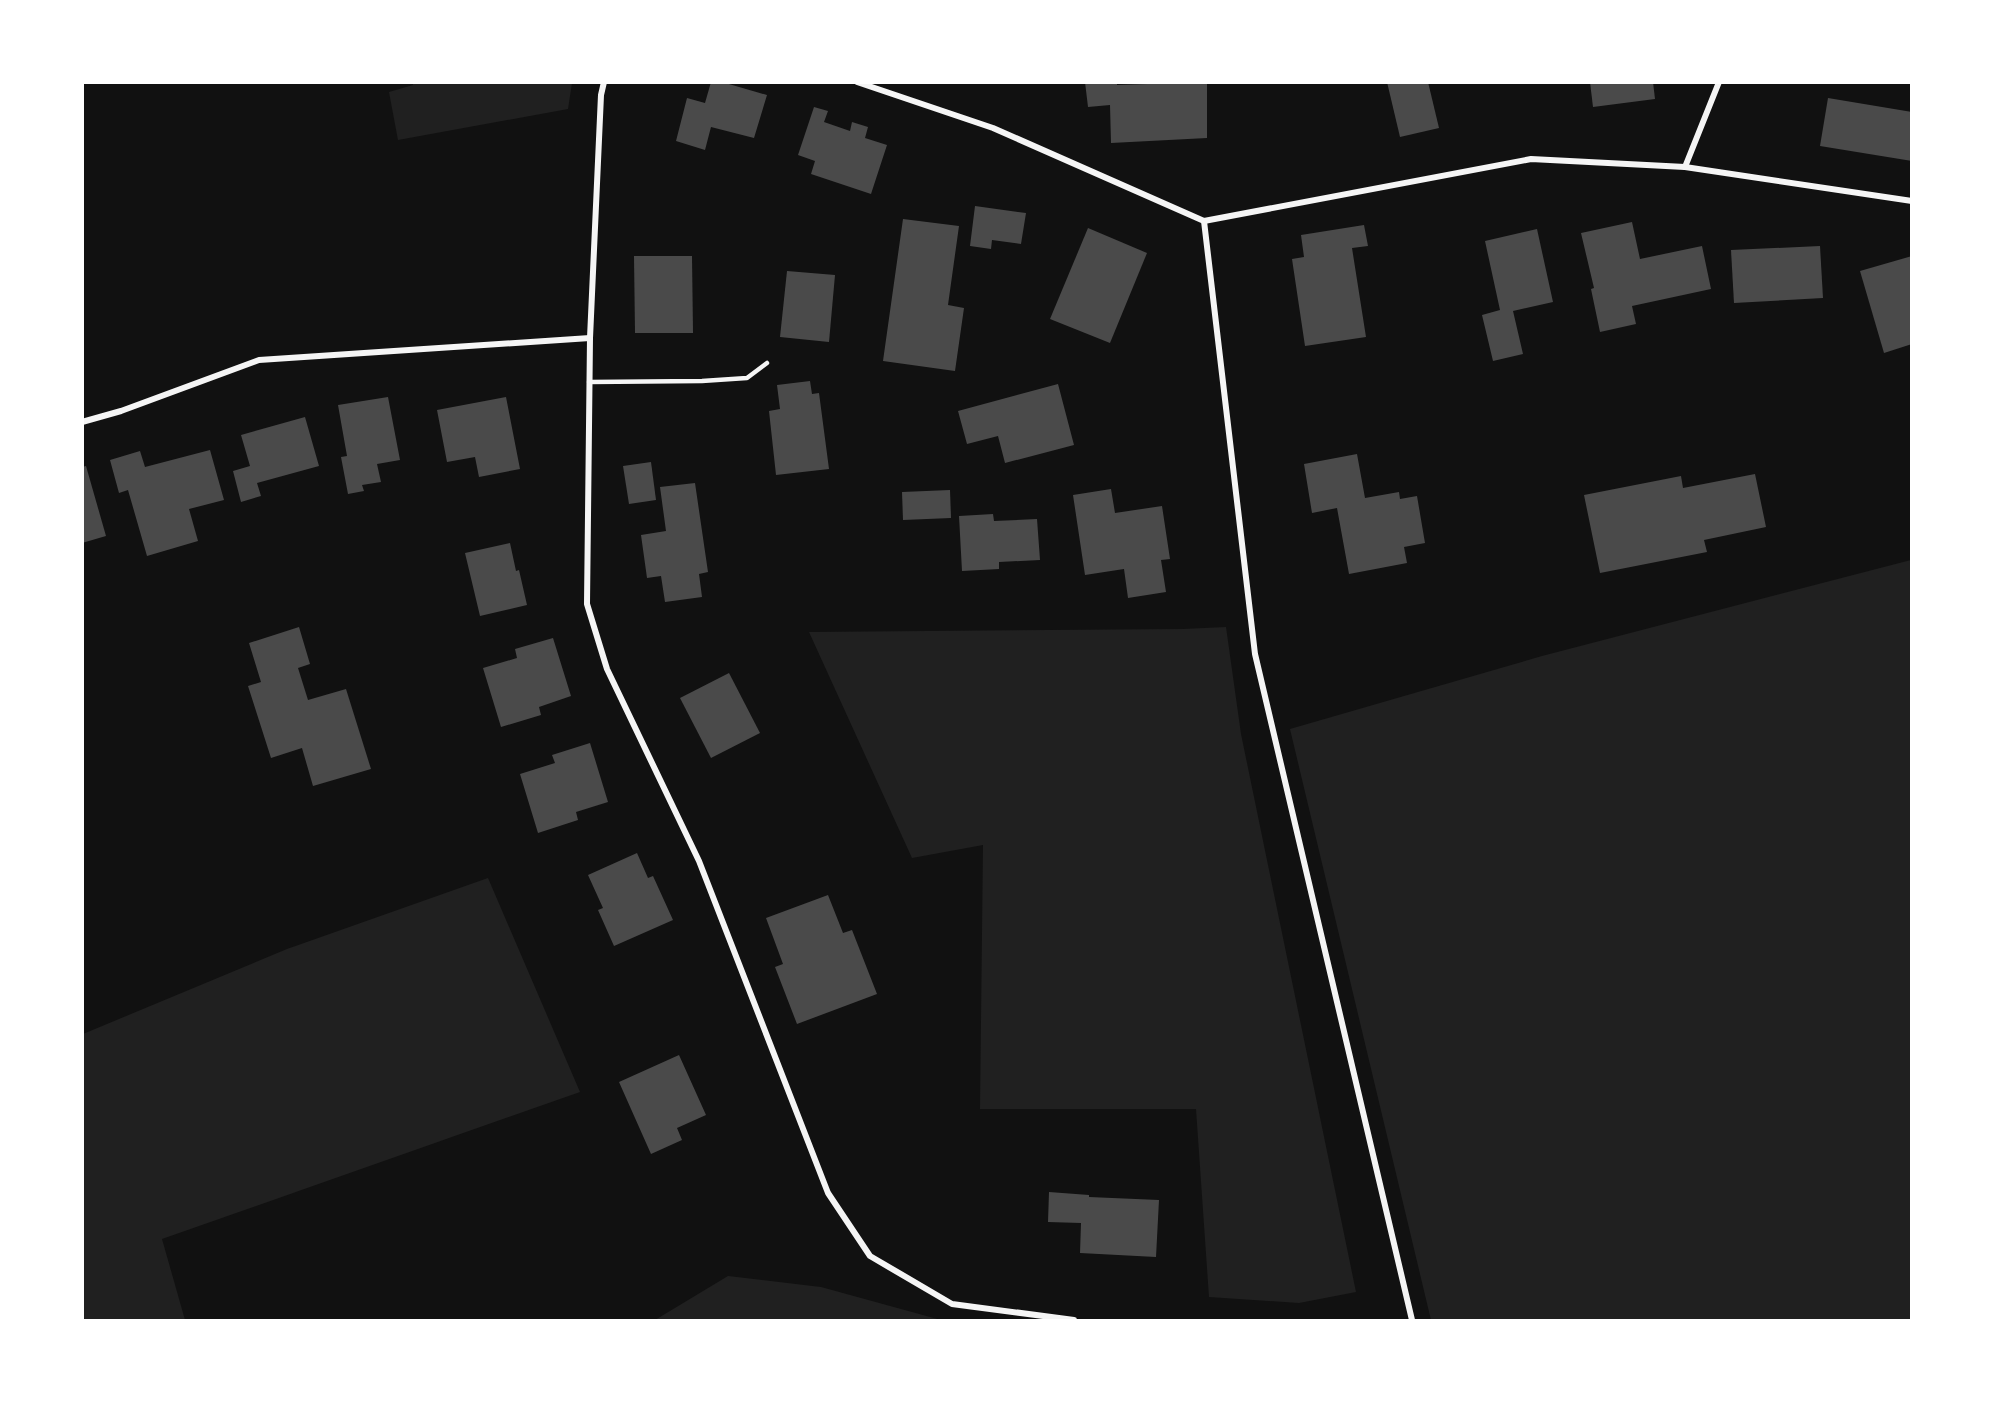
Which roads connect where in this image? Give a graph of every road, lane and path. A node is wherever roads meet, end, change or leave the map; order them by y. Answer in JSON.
{"nodes":[{"id":1,"x":604,"y":82,"type":"edge"},
{"id":2,"x":857,"y":82,"type":"edge"},
{"id":3,"x":1719,"y":82,"type":"edge"},
{"id":4,"x":1685,"y":167,"type":"junction"},
{"id":5,"x":1911,"y":201,"type":"edge"},
{"id":6,"x":1204,"y":221,"type":"junction"},
{"id":7,"x":590,"y":338,"type":"junction"},
{"id":8,"x":767,"y":363,"type":"dead end"},
{"id":9,"x":589,"y":382,"type":"junction"},
{"id":10,"x":82,"y":422,"type":"edge"},
{"id":11,"x":1074,"y":1320,"type":"edge"},
{"id":12,"x":1412,"y":1320,"type":"edge"}],
"edges":[{"from":1,"to":7,"type":"street"},
{"from":2,"to":6,"type":"street"},
{"from":3,"to":4,"type":"street"},
{"from":4,"to":5,"type":"street"},
{"from":4,"to":6,"type":"street"},
{"from":6,"to":12,"type":"street"},
{"from":7,"to":9,"type":"street"},
{"from":7,"to":10,"type":"street"},
{"from":8,"to":9,"type":"lane"},
{"from":9,"to":11,"type":"street"}]}
